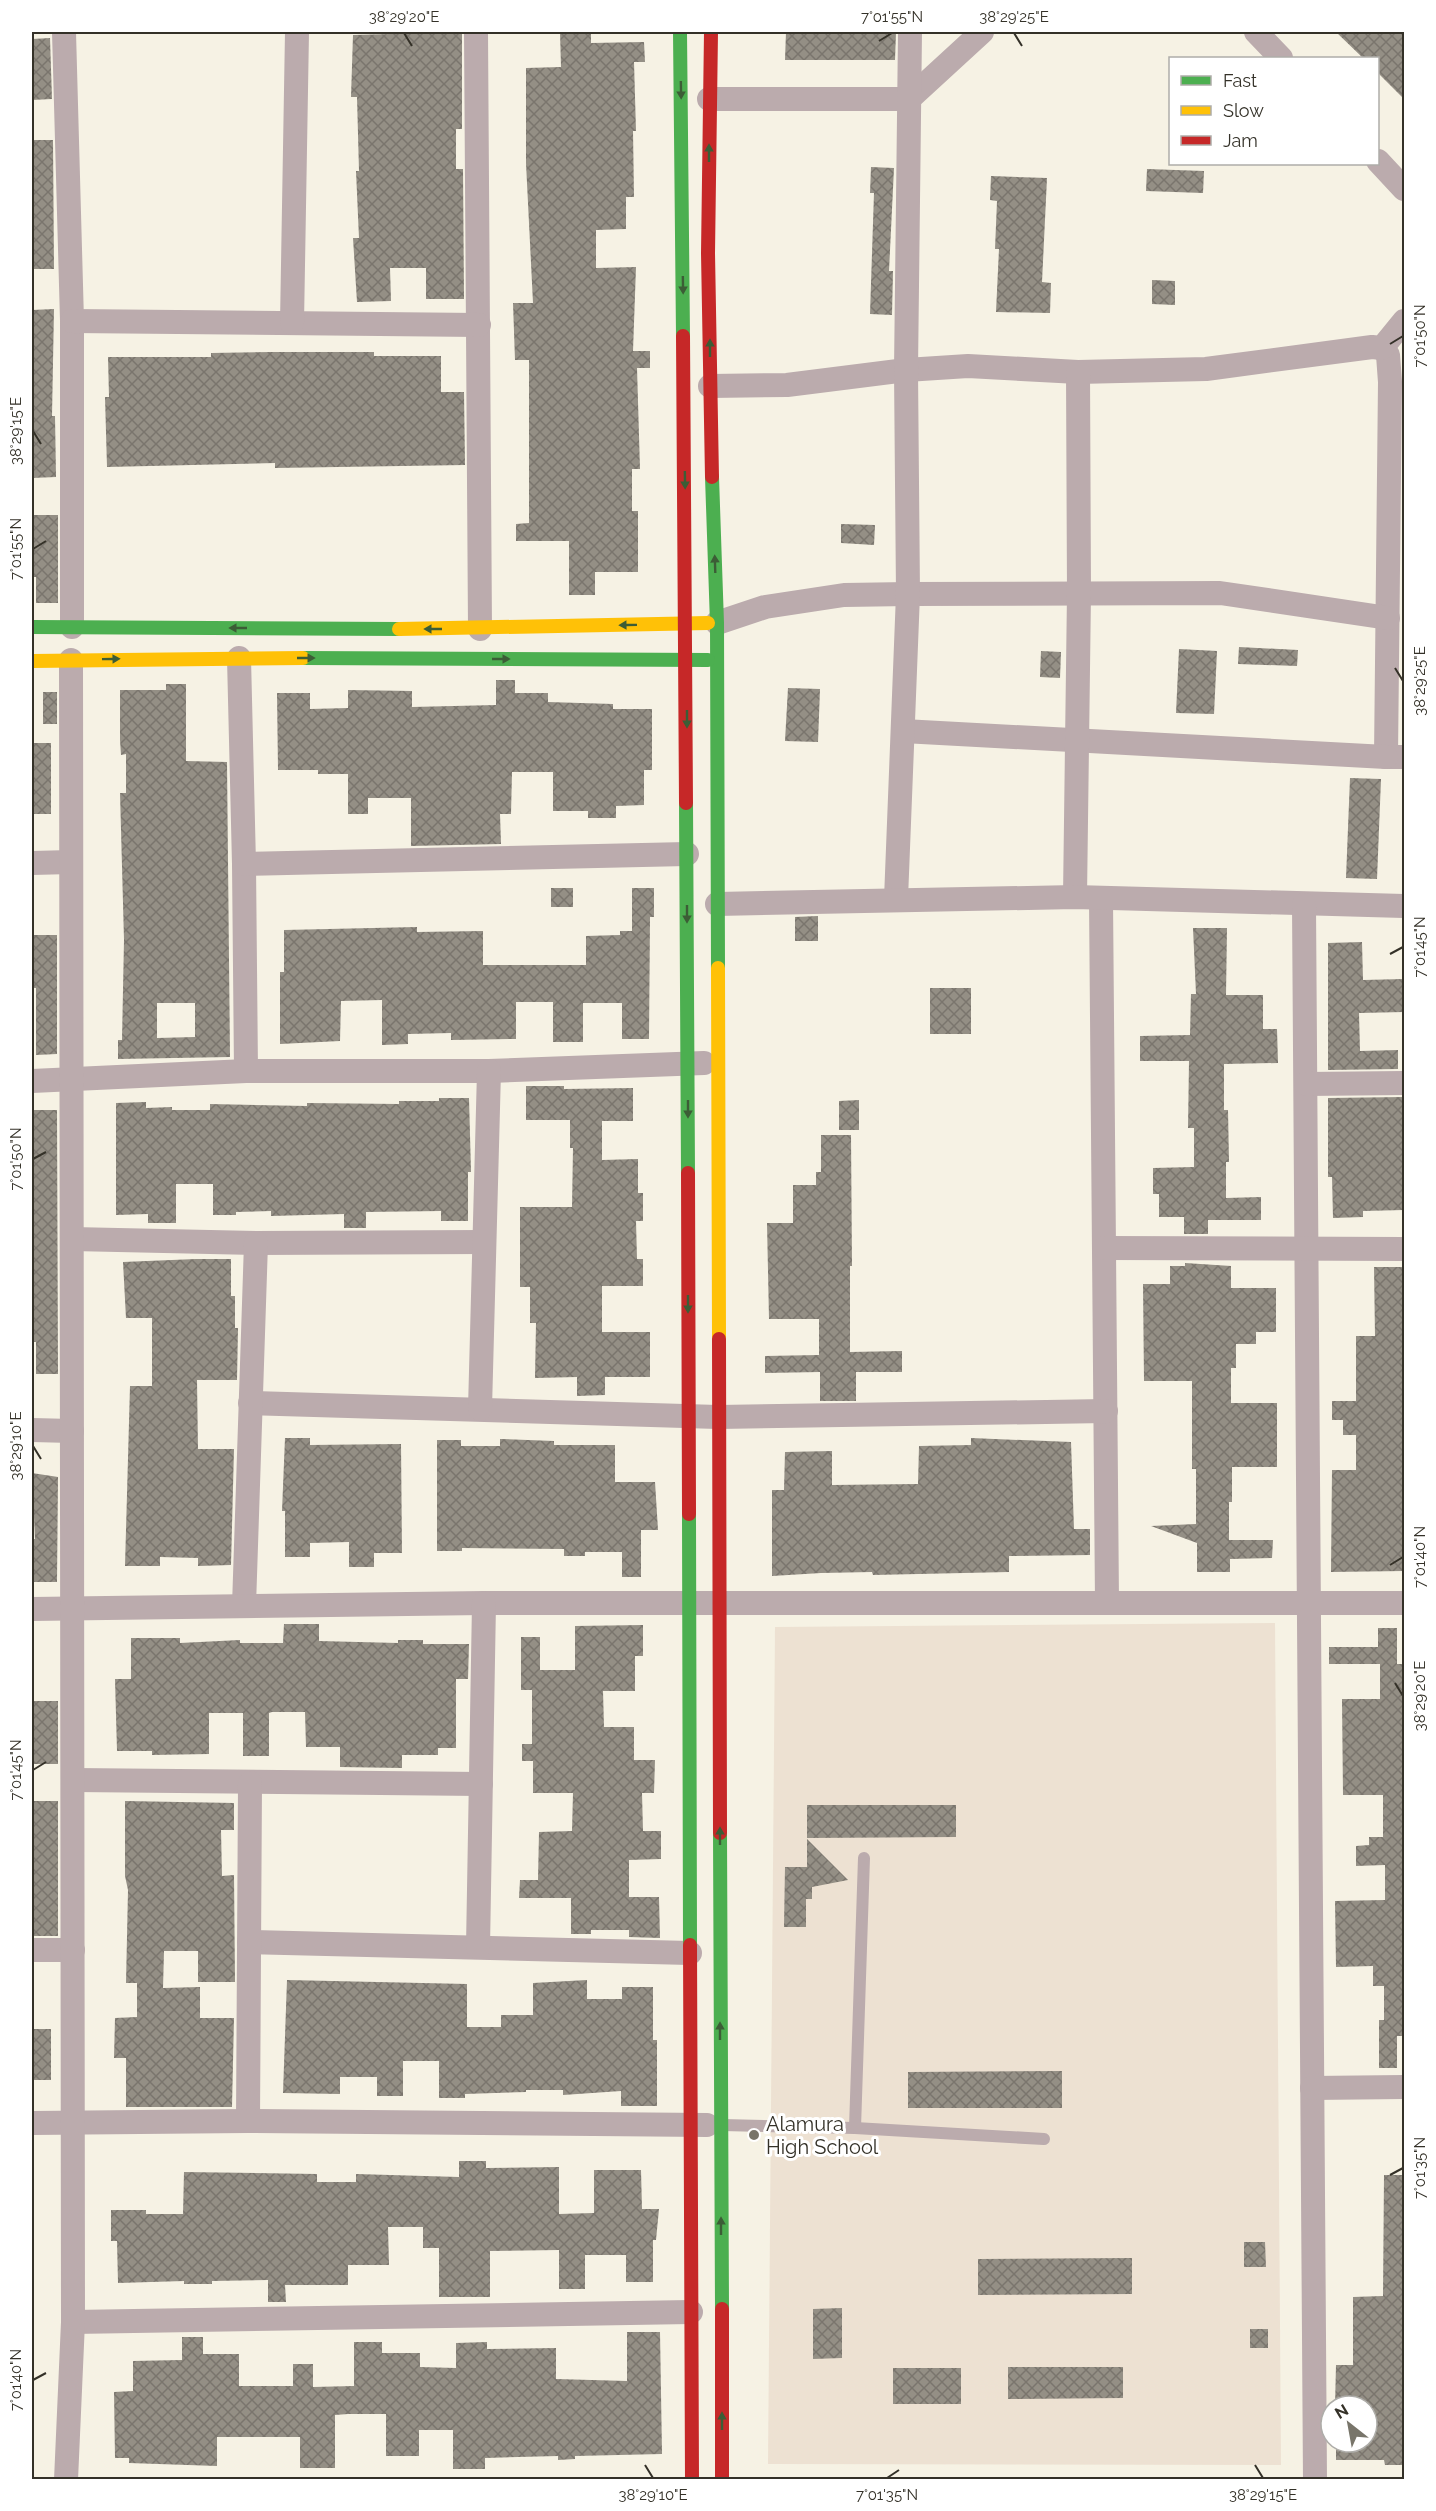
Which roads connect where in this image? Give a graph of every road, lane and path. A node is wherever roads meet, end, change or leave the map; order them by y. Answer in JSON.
{"nodes":[{"id":1,"x":64,"y":32,"type":"edge"},
{"id":2,"x":297,"y":32,"type":"edge"},
{"id":3,"x":476,"y":32,"type":"edge"},
{"id":4,"x":680,"y":32,"type":"edge"},
{"id":5,"x":711,"y":32,"type":"edge"},
{"id":6,"x":910,"y":32,"type":"edge"},
{"id":7,"x":982,"y":32,"type":"edge"},
{"id":8,"x":1256,"y":32,"type":"edge"},
{"id":9,"x":1280,"y":57,"type":"edge"},
{"id":10,"x":709,"y":99,"type":"junction"},
{"id":11,"x":909,"y":99,"type":"junction"},
{"id":12,"x":1379,"y":163,"type":"edge"},
{"id":13,"x":1404,"y":189,"type":"edge"},
{"id":14,"x":72,"y":321,"type":"junction"},
{"id":15,"x":1404,"y":321,"type":"edge"},
{"id":16,"x":292,"y":323,"type":"junction"},
{"id":17,"x":479,"y":325,"type":"junction"},
{"id":18,"x":1392,"y":352,"type":"edge"},
{"id":19,"x":906,"y":370,"type":"junction"},
{"id":20,"x":1078,"y":372,"type":"junction"},
{"id":21,"x":710,"y":386,"type":"junction"},
{"id":22,"x":1079,"y":593,"type":"junction"},
{"id":23,"x":908,"y":594,"type":"junction"},
{"id":24,"x":1388,"y":618,"type":"junction"},
{"id":25,"x":717,"y":623,"type":"junction"},
{"id":26,"x":687,"y":624,"type":"junction"},
{"id":27,"x":32,"y":627,"type":"edge"},
{"id":28,"x":72,"y":627,"type":"junction"},
{"id":29,"x":480,"y":629,"type":"junction"},
{"id":30,"x":239,"y":658,"type":"junction"},
{"id":31,"x":716,"y":659,"type":"junction"},
{"id":32,"x":71,"y":660,"type":"junction"},
{"id":33,"x":687,"y":660,"type":"junction"},
{"id":34,"x":32,"y":661,"type":"edge"},
{"id":35,"x":903,"y":731,"type":"junction"},
{"id":36,"x":1075,"y":741,"type":"junction"},
{"id":37,"x":1395,"y":757,"type":"edge"},
{"id":38,"x":687,"y":854,"type":"junction"},
{"id":39,"x":71,"y":862,"type":"junction"},
{"id":40,"x":32,"y":863,"type":"edge"},
{"id":41,"x":244,"y":864,"type":"junction"},
{"id":42,"x":1075,"y":897,"type":"junction"},
{"id":43,"x":896,"y":899,"type":"junction"},
{"id":44,"x":1101,"y":899,"type":"junction"},
{"id":45,"x":717,"y":904,"type":"junction"},
{"id":46,"x":1304,"y":905,"type":"junction"},
{"id":47,"x":1404,"y":906,"type":"edge"},
{"id":48,"x":688,"y":1062,"type":"junction"},
{"id":49,"x":717,"y":1063,"type":"junction"},
{"id":50,"x":246,"y":1071,"type":"junction"},
{"id":51,"x":489,"y":1071,"type":"junction"},
{"id":52,"x":72,"y":1079,"type":"junction"},
{"id":53,"x":32,"y":1081,"type":"edge"},
{"id":54,"x":1404,"y":1083,"type":"edge"},
{"id":55,"x":1306,"y":1084,"type":"junction"},
{"id":56,"x":72,"y":1239,"type":"junction"},
{"id":57,"x":484,"y":1242,"type":"junction"},
{"id":58,"x":256,"y":1243,"type":"junction"},
{"id":59,"x":1105,"y":1248,"type":"junction"},
{"id":60,"x":1307,"y":1248,"type":"junction"},
{"id":61,"x":1404,"y":1249,"type":"edge"},
{"id":62,"x":250,"y":1403,"type":"junction"},
{"id":63,"x":480,"y":1409,"type":"junction"},
{"id":64,"x":1106,"y":1411,"type":"junction"},
{"id":65,"x":689,"y":1416,"type":"junction"},
{"id":66,"x":718,"y":1417,"type":"junction"},
{"id":67,"x":32,"y":1430,"type":"edge"},
{"id":68,"x":72,"y":1431,"type":"junction"},
{"id":69,"x":1107,"y":1602,"type":"junction"},
{"id":70,"x":1404,"y":1603,"type":"edge"},
{"id":71,"x":484,"y":1604,"type":"junction"},
{"id":72,"x":689,"y":1604,"type":"junction"},
{"id":73,"x":719,"y":1604,"type":"junction"},
{"id":74,"x":1309,"y":1604,"type":"junction"},
{"id":75,"x":244,"y":1606,"type":"junction"},
{"id":76,"x":72,"y":1607,"type":"junction"},
{"id":77,"x":32,"y":1609,"type":"edge"},
{"id":78,"x":74,"y":1780,"type":"junction"},
{"id":79,"x":250,"y":1783,"type":"junction"},
{"id":80,"x":481,"y":1784,"type":"junction"},
{"id":81,"x":864,"y":1858,"type":"dead end"},
{"id":82,"x":249,"y":1942,"type":"junction"},
{"id":83,"x":478,"y":1947,"type":"junction"},
{"id":84,"x":32,"y":1950,"type":"edge"},
{"id":85,"x":73,"y":1950,"type":"junction"},
{"id":86,"x":690,"y":1953,"type":"junction"},
{"id":87,"x":1404,"y":2086,"type":"edge"},
{"id":88,"x":1312,"y":2088,"type":"junction"},
{"id":89,"x":248,"y":2121,"type":"junction"},
{"id":90,"x":32,"y":2123,"type":"edge"},
{"id":91,"x":73,"y":2123,"type":"junction"},
{"id":92,"x":688,"y":2125,"type":"junction"},
{"id":93,"x":721,"y":2125,"type":"junction"},
{"id":94,"x":855,"y":2128,"type":"junction"},
{"id":95,"x":1044,"y":2139,"type":"dead end"},
{"id":96,"x":691,"y":2312,"type":"junction"},
{"id":97,"x":73,"y":2322,"type":"junction"},
{"id":98,"x":66,"y":2480,"type":"edge"},
{"id":99,"x":692,"y":2480,"type":"edge"},
{"id":100,"x":722,"y":2480,"type":"edge"},
{"id":101,"x":1315,"y":2480,"type":"edge"}],
"edges":[{"from":1,"to":14,"type":"street"},
{"from":2,"to":16,"type":"street"},
{"from":3,"to":17,"type":"street"},
{"from":4,"to":26,"type":"street","one_way":true},
{"from":5,"to":10,"type":"street"},
{"from":6,"to":11,"type":"street"},
{"from":7,"to":11,"type":"street"},
{"from":8,"to":9,"type":"street"},
{"from":10,"to":11,"type":"street"},
{"from":21,"to":10,"type":"street","one_way":true},
{"from":11,"to":19,"type":"street"},
{"from":12,"to":13,"type":"street"},
{"from":14,"to":16,"type":"street"},
{"from":14,"to":28,"type":"street"},
{"from":15,"to":18,"type":"street"},
{"from":16,"to":17,"type":"street"},
{"from":17,"to":29,"type":"street"},
{"from":18,"to":20,"type":"street"},
{"from":18,"to":24,"type":"street"},
{"from":19,"to":20,"type":"street"},
{"from":19,"to":21,"type":"street"},
{"from":19,"to":23,"type":"street"},
{"from":20,"to":22,"type":"street"},
{"from":25,"to":21,"type":"street","one_way":true},
{"from":22,"to":23,"type":"street"},
{"from":22,"to":24,"type":"street"},
{"from":22,"to":36,"type":"street"},
{"from":23,"to":25,"type":"street"},
{"from":23,"to":35,"type":"street"},
{"from":24,"to":37,"type":"street"},
{"from":25,"to":26,"type":"street"},
{"from":25,"to":31,"type":"street"},
{"from":26,"to":29,"type":"street","one_way":true},
{"from":26,"to":33,"type":"street"},
{"from":27,"to":28,"type":"street"},
{"from":29,"to":28,"type":"street","one_way":true},
{"from":32,"to":30,"type":"street","one_way":true},
{"from":30,"to":33,"type":"street","one_way":true},
{"from":30,"to":41,"type":"street"},
{"from":31,"to":33,"type":"street"},
{"from":31,"to":45,"type":"street"},
{"from":32,"to":34,"type":"street"},
{"from":32,"to":39,"type":"street"},
{"from":33,"to":38,"type":"street","one_way":true},
{"from":35,"to":36,"type":"street"},
{"from":35,"to":43,"type":"street"},
{"from":36,"to":37,"type":"street"},
{"from":36,"to":42,"type":"street"},
{"from":38,"to":41,"type":"street"},
{"from":38,"to":48,"type":"street","one_way":true},
{"from":39,"to":40,"type":"street"},
{"from":39,"to":52,"type":"street"},
{"from":41,"to":50,"type":"street"},
{"from":42,"to":43,"type":"street"},
{"from":42,"to":44,"type":"street"},
{"from":43,"to":45,"type":"street"},
{"from":44,"to":46,"type":"street"},
{"from":44,"to":59,"type":"street"},
{"from":45,"to":49,"type":"street"},
{"from":46,"to":47,"type":"street"},
{"from":46,"to":55,"type":"street"},
{"from":48,"to":49,"type":"street"},
{"from":48,"to":51,"type":"street"},
{"from":48,"to":65,"type":"street","one_way":true},
{"from":49,"to":66,"type":"street"},
{"from":50,"to":51,"type":"street"},
{"from":50,"to":52,"type":"street"},
{"from":51,"to":57,"type":"street"},
{"from":52,"to":53,"type":"street"},
{"from":52,"to":56,"type":"street"},
{"from":54,"to":55,"type":"street"},
{"from":55,"to":60,"type":"street"},
{"from":56,"to":58,"type":"street"},
{"from":56,"to":68,"type":"street"},
{"from":57,"to":58,"type":"street"},
{"from":57,"to":63,"type":"street"},
{"from":58,"to":62,"type":"street"},
{"from":59,"to":60,"type":"street"},
{"from":59,"to":64,"type":"street"},
{"from":60,"to":61,"type":"street"},
{"from":60,"to":74,"type":"street"},
{"from":62,"to":63,"type":"street"},
{"from":62,"to":75,"type":"street"},
{"from":63,"to":65,"type":"street"},
{"from":64,"to":66,"type":"street"},
{"from":64,"to":69,"type":"street"},
{"from":65,"to":66,"type":"street"},
{"from":65,"to":72,"type":"street"},
{"from":66,"to":73,"type":"street"},
{"from":67,"to":68,"type":"street"},
{"from":68,"to":76,"type":"street"},
{"from":69,"to":73,"type":"street"},
{"from":69,"to":74,"type":"street"},
{"from":70,"to":74,"type":"street"},
{"from":71,"to":72,"type":"street"},
{"from":71,"to":75,"type":"street"},
{"from":71,"to":80,"type":"street"},
{"from":72,"to":73,"type":"street"},
{"from":72,"to":86,"type":"street"},
{"from":93,"to":73,"type":"street","one_way":true},
{"from":74,"to":88,"type":"street"},
{"from":75,"to":76,"type":"street"},
{"from":76,"to":77,"type":"street"},
{"from":76,"to":78,"type":"street"},
{"from":78,"to":79,"type":"street"},
{"from":78,"to":85,"type":"street"},
{"from":79,"to":80,"type":"street"},
{"from":79,"to":82,"type":"street"},
{"from":80,"to":83,"type":"street"},
{"from":81,"to":94,"type":"lane"},
{"from":82,"to":83,"type":"street"},
{"from":82,"to":89,"type":"street"},
{"from":83,"to":86,"type":"street"},
{"from":84,"to":85,"type":"street"},
{"from":85,"to":91,"type":"street"},
{"from":86,"to":92,"type":"street"},
{"from":87,"to":88,"type":"street"},
{"from":88,"to":101,"type":"street"},
{"from":89,"to":91,"type":"street"},
{"from":89,"to":92,"type":"street"},
{"from":90,"to":91,"type":"street"},
{"from":91,"to":97,"type":"street"},
{"from":92,"to":93,"type":"street"},
{"from":92,"to":96,"type":"street"},
{"from":93,"to":94,"type":"lane"},
{"from":100,"to":93,"type":"street","one_way":true},
{"from":94,"to":95,"type":"lane"},
{"from":96,"to":97,"type":"street"},
{"from":96,"to":99,"type":"street"},
{"from":97,"to":98,"type":"street"}]}
